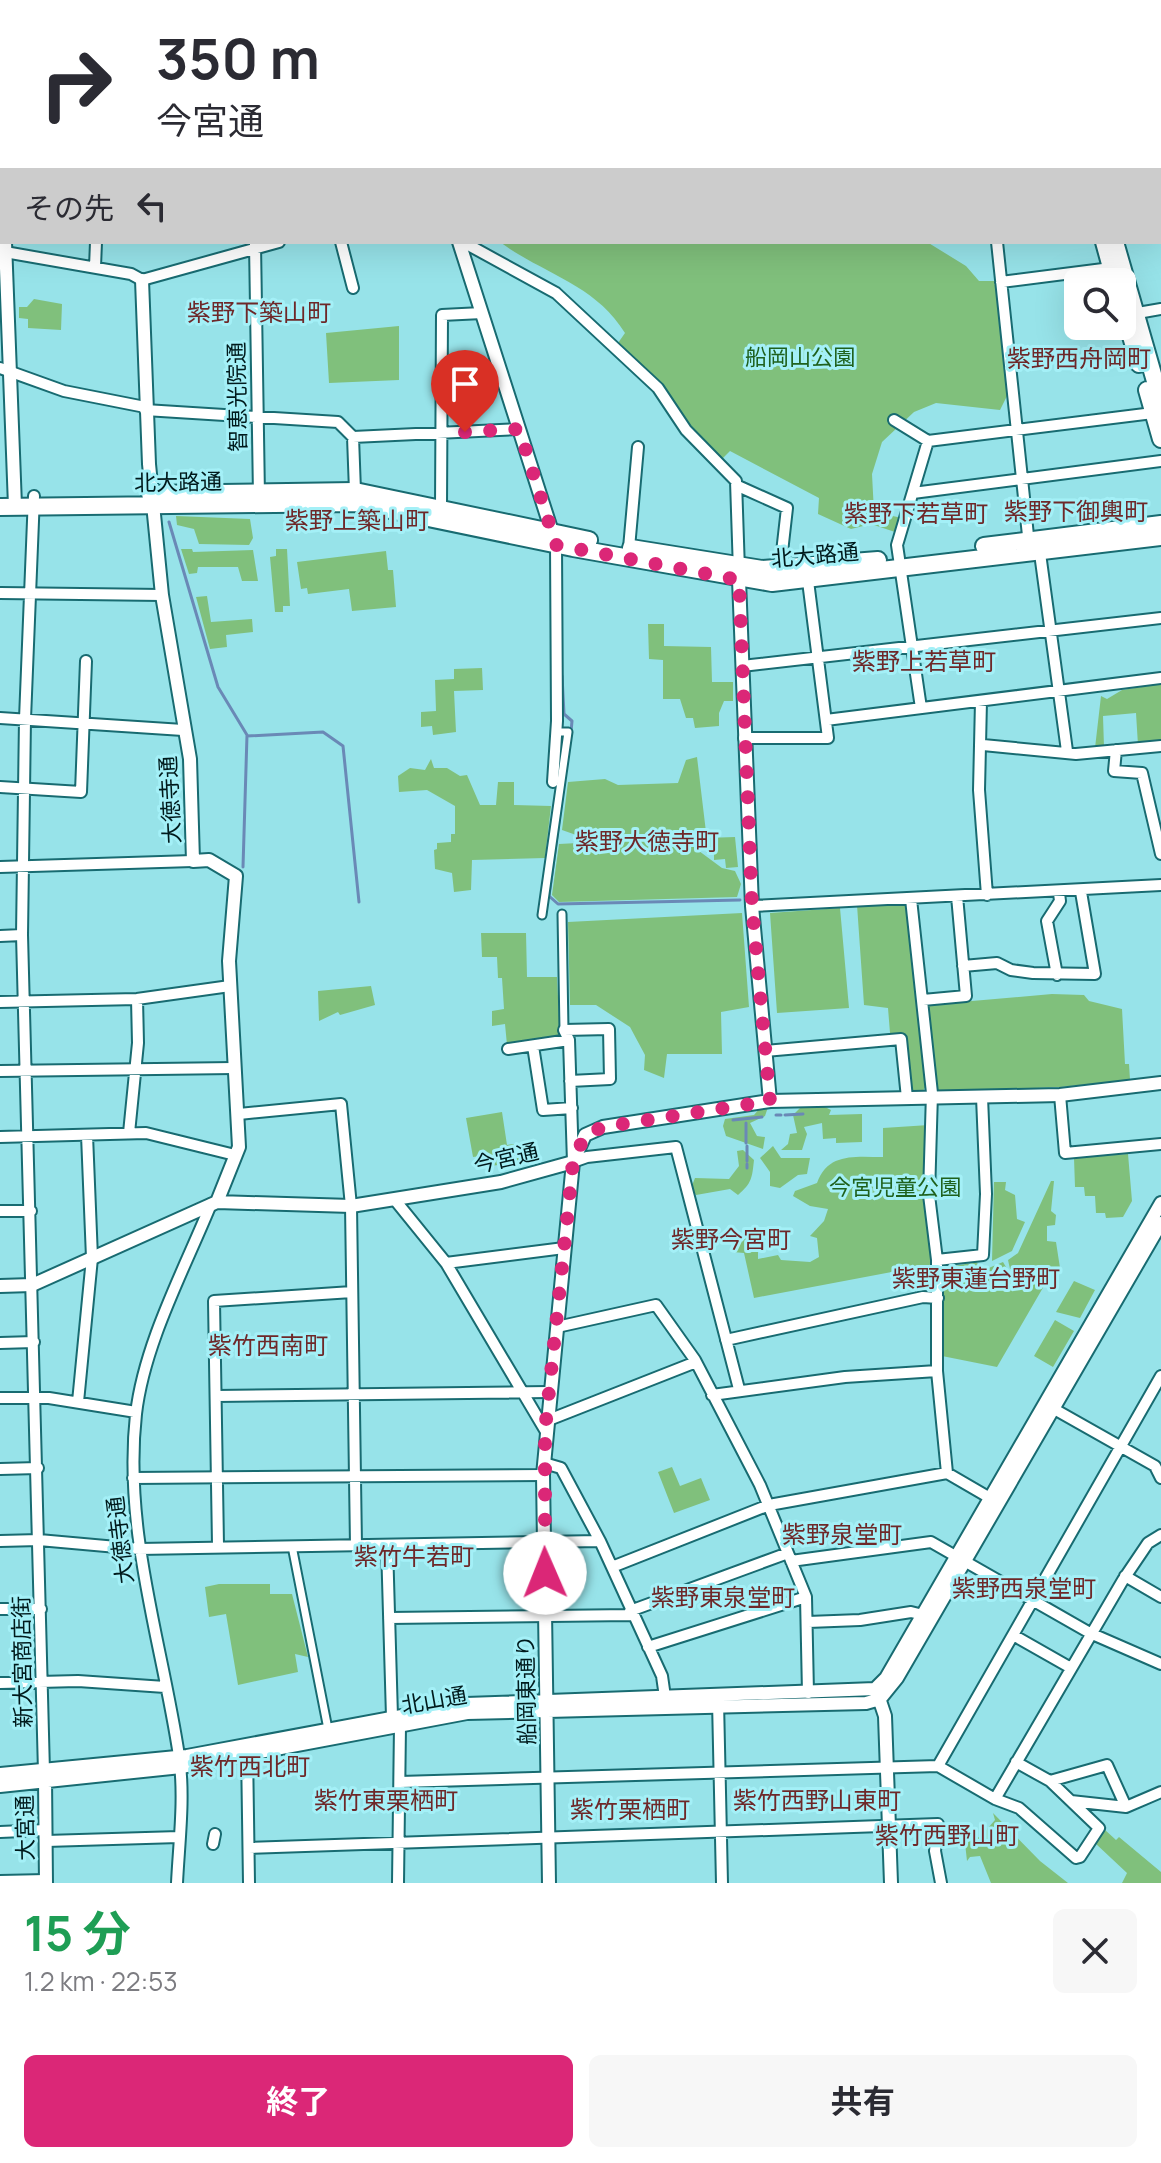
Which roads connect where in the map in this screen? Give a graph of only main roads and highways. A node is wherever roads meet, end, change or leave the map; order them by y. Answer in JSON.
{"nodes":[{"id":1,"x":1105,"y":244,"type":"edge"},
{"id":2,"x":1115,"y":244,"type":"edge"},
{"id":3,"x":1111,"y":268,"type":"edge"},
{"id":4,"x":1120,"y":268,"type":"edge"},
{"id":5,"x":1136,"y":338,"type":"edge"},
{"id":6,"x":1157,"y":407,"type":"edge"},
{"id":7,"x":1161,"y":439,"type":"edge"},
{"id":8,"x":259,"y":498,"type":"junction"},
{"id":9,"x":7,"y":502,"type":"edge"},
{"id":10,"x":1161,"y":524,"type":"edge"},
{"id":11,"x":1161,"y":537,"type":"edge"},
{"id":12,"x":554,"y":539,"type":"junction"},
{"id":13,"x":1034,"y":545,"type":"junction"},
{"id":14,"x":900,"y":563,"type":"junction"},
{"id":15,"x":739,"y":573,"type":"junction"}],
"edges":[{"from":1,"to":3,"type":"main road"},
{"from":2,"to":4,"type":"main road"},
{"from":5,"to":6,"type":"main road"},
{"from":6,"to":7,"type":"main road"},
{"from":8,"to":9,"type":"main road","name":"北大路通"},
{"from":8,"to":12,"type":"main road","name":"北大路通"},
{"from":8,"to":12,"type":"main road","name":"北大路通"},
{"from":10,"to":13,"type":"main road","name":"北大路通"},
{"from":11,"to":13,"type":"main road","name":"北大路通"},
{"from":12,"to":15,"type":"main road","name":"北大路通"},
{"from":12,"to":15,"type":"main road","name":"北大路通"},
{"from":13,"to":14,"type":"main road","name":"北大路通"},
{"from":14,"to":15,"type":"main road","name":"北大路通"},
{"from":14,"to":15,"type":"main road","name":"北大路通"}]}
